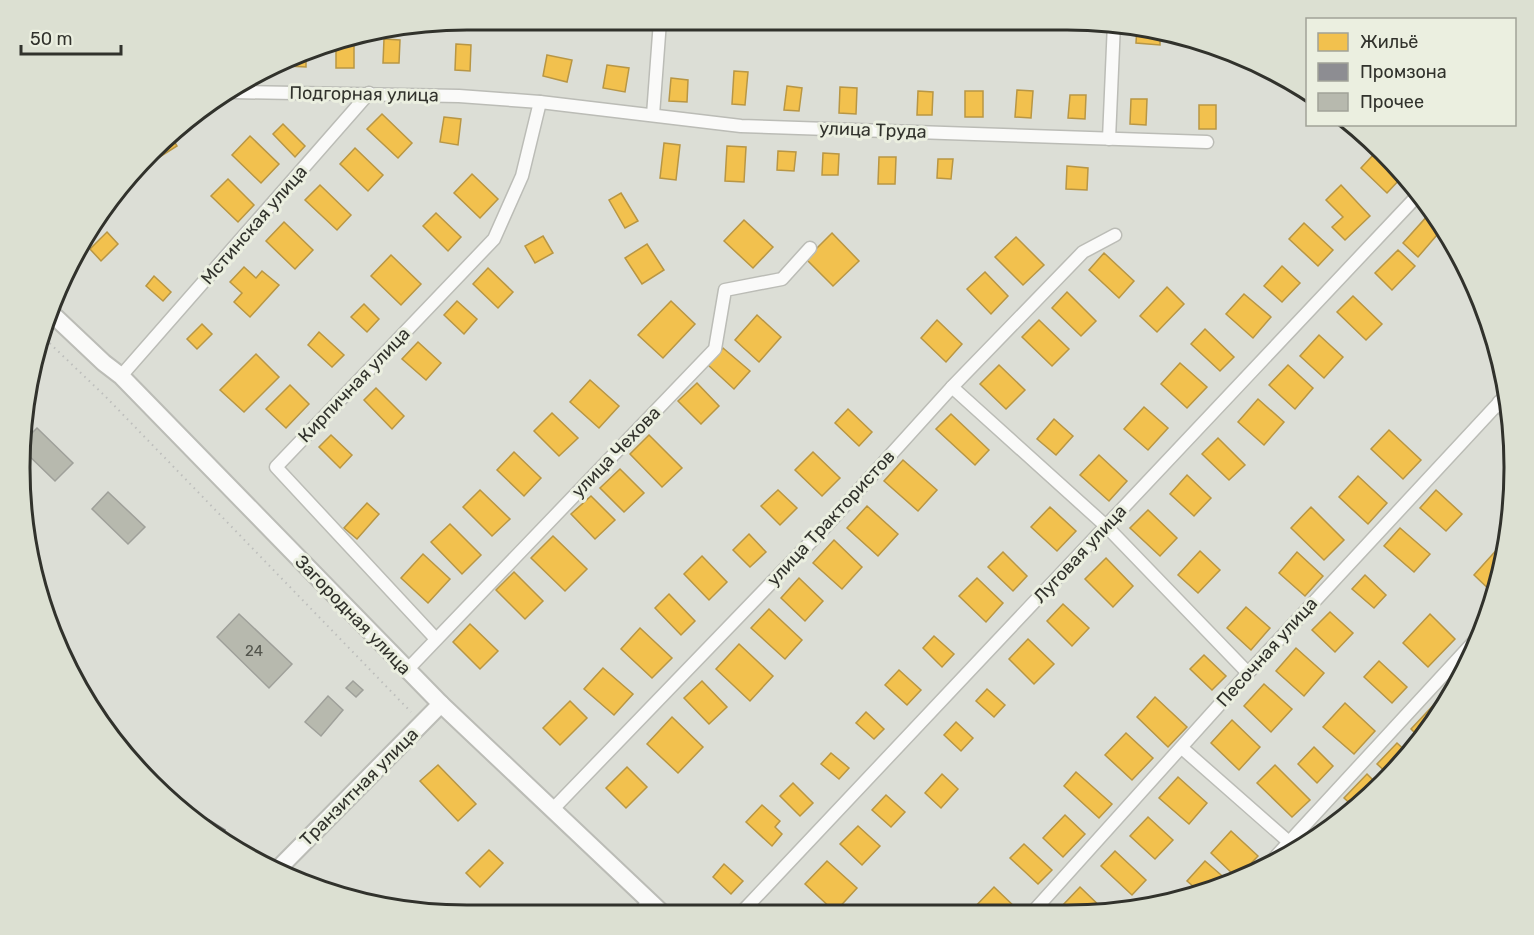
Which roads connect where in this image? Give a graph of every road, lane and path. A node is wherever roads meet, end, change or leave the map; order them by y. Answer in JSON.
{"nodes":[{"id":1,"x":659,"y":30,"type":"edge"},
{"id":2,"x":1114,"y":33,"type":"edge"},
{"id":3,"x":244,"y":92,"type":"edge"},
{"id":4,"x":369,"y":93,"type":"junction"},
{"id":5,"x":540,"y":102,"type":"junction"},
{"id":6,"x":653,"y":116,"type":"junction"},
{"id":7,"x":1109,"y":139,"type":"junction"},
{"id":8,"x":1206,"y":142,"type":"dead end"},
{"id":9,"x":1413,"y":200,"type":"edge"},
{"id":10,"x":1115,"y":235,"type":"dead end"},
{"id":11,"x":810,"y":248,"type":"dead end"},
{"id":12,"x":56,"y":318,"type":"edge"},
{"id":13,"x":48,"y":342,"type":"edge"},
{"id":14,"x":121,"y":376,"type":"junction"},
{"id":15,"x":952,"y":387,"type":"junction"},
{"id":16,"x":1499,"y":402,"type":"edge"},
{"id":17,"x":1106,"y":526,"type":"junction"},
{"id":18,"x":435,"y":639,"type":"junction"},
{"id":19,"x":1461,"y":656,"type":"edge"},
{"id":20,"x":407,"y":670,"type":"junction"},
{"id":21,"x":1248,"y":673,"type":"junction"},
{"id":22,"x":441,"y":704,"type":"junction"},
{"id":23,"x":422,"y":723,"type":"junction"},
{"id":24,"x":1182,"y":748,"type":"junction"},
{"id":25,"x":553,"y":809,"type":"junction"},
{"id":26,"x":1302,"y":836,"type":"edge"},
{"id":27,"x":1290,"y":843,"type":"edge"},
{"id":28,"x":283,"y":864,"type":"edge"},
{"id":29,"x":642,"y":905,"type":"edge"},
{"id":30,"x":749,"y":905,"type":"edge"},
{"id":31,"x":1045,"y":905,"type":"edge"}],
"edges":[{"from":1,"to":6,"type":"street"},
{"from":2,"to":7,"type":"street"},
{"from":3,"to":4,"type":"street","name":"Подгорная улица"},
{"from":4,"to":5,"type":"street","name":"Подгорная улица"},
{"from":4,"to":14,"type":"street","name":"Мстинская улица"},
{"from":5,"to":6,"type":"street","name":"улица Труда"},
{"from":5,"to":18,"type":"street","name":"Кирпичная улица"},
{"from":6,"to":7,"type":"street","name":"улица Труда"},
{"from":7,"to":8,"type":"street","name":"улица Труда"},
{"from":9,"to":17,"type":"street","name":"Луговая улица"},
{"from":10,"to":15,"type":"street","name":"улица Трактористов"},
{"from":11,"to":18,"type":"street","name":"улица Чехова"},
{"from":12,"to":14,"type":"main road","name":"Загородная улица"},
{"from":13,"to":23,"type":"path"},
{"from":14,"to":20,"type":"main road","name":"Загородная улица"},
{"from":15,"to":17,"type":"street"},
{"from":15,"to":25,"type":"street","name":"улица Трактористов"},
{"from":16,"to":21,"type":"street","name":"Песочная улица"},
{"from":17,"to":21,"type":"street"},
{"from":17,"to":30,"type":"street","name":"Луговая улица"},
{"from":18,"to":20,"type":"street","name":"улица Чехова"},
{"from":19,"to":26,"type":"street"},
{"from":20,"to":22,"type":"main road","name":"Загородная улица"},
{"from":21,"to":24,"type":"street","name":"Песочная улица"},
{"from":22,"to":23,"type":"main road","name":"Транзитная улица"},
{"from":22,"to":25,"type":"main road","name":"Загородная улица"},
{"from":23,"to":28,"type":"main road","name":"Транзитная улица"},
{"from":24,"to":27,"type":"street"},
{"from":24,"to":31,"type":"street","name":"Песочная улица"},
{"from":25,"to":29,"type":"main road","name":"Загородная улица"}]}
